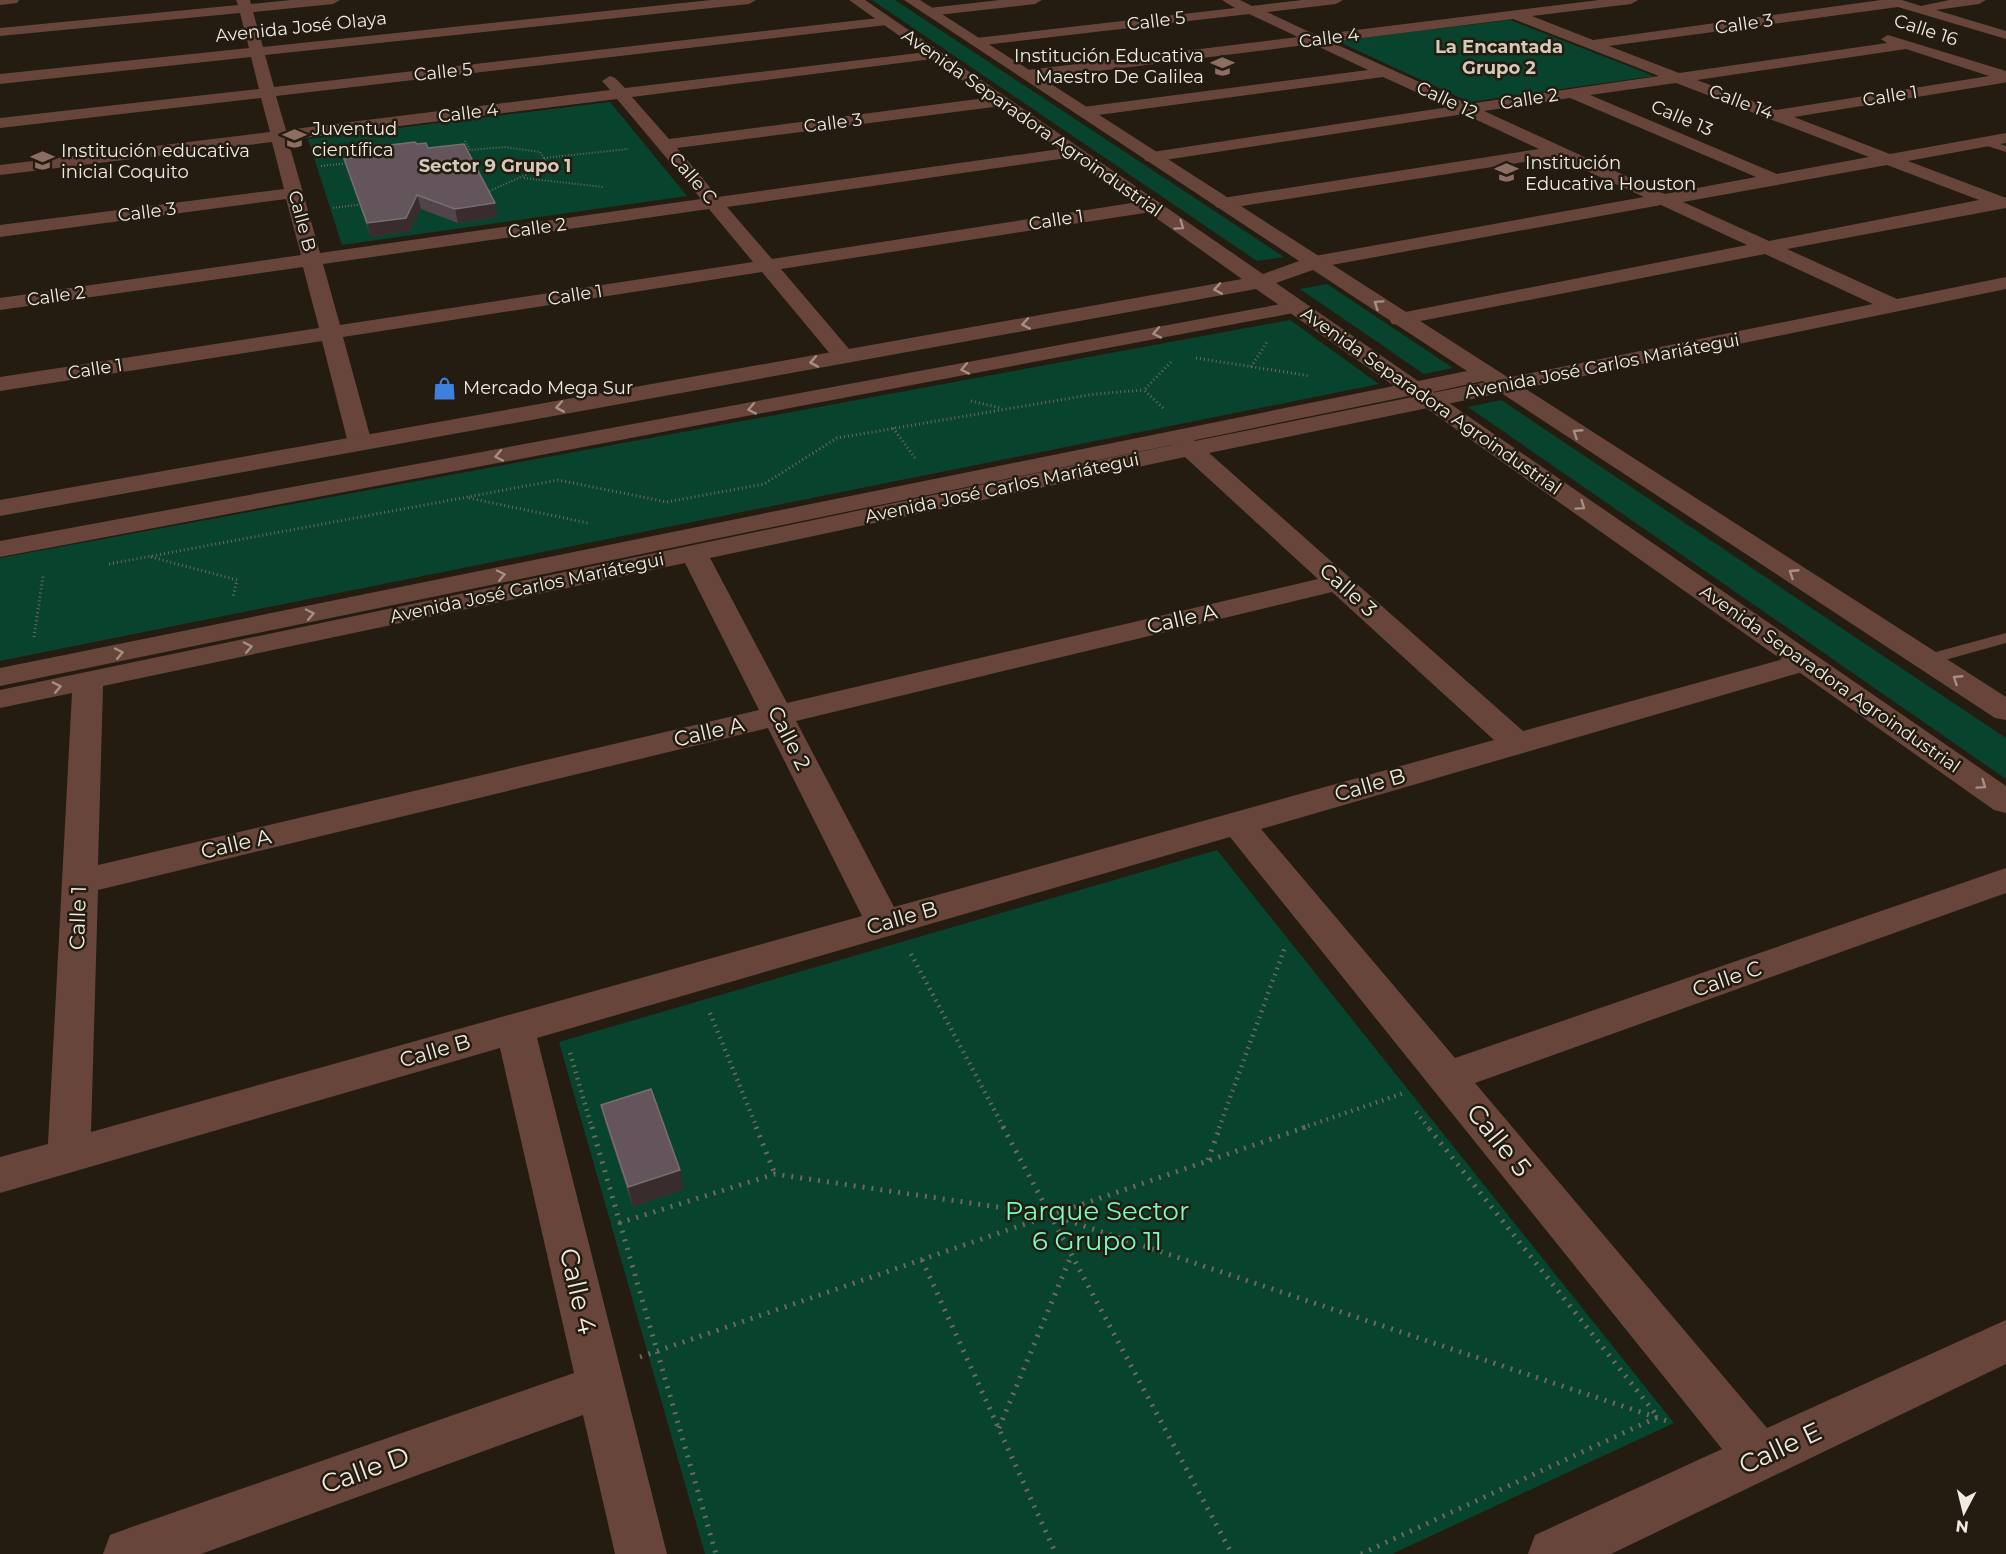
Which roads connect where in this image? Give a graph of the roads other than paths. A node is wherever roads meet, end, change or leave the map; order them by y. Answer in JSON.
{"nodes":[{"id":1,"x":12,"y":0,"type":"edge"},
{"id":2,"x":333,"y":0,"type":"edge"},
{"id":3,"x":680,"y":0,"type":"edge"},
{"id":4,"x":749,"y":0,"type":"edge"},
{"id":5,"x":856,"y":0,"type":"edge"},
{"id":6,"x":1035,"y":0,"type":"edge"},
{"id":7,"x":1229,"y":0,"type":"edge"},
{"id":8,"x":1336,"y":0,"type":"edge"},
{"id":9,"x":1632,"y":0,"type":"edge"},
{"id":10,"x":1979,"y":0,"type":"edge"},
{"id":11,"x":0,"y":1,"type":"edge"},
{"id":12,"x":1893,"y":2,"type":"edge"},
{"id":13,"x":1775,"y":3,"type":"dead end"},
{"id":14,"x":244,"y":4,"type":"edge"},
{"id":15,"x":1485,"y":4,"type":"dead end"},
{"id":16,"x":920,"y":6,"type":"edge"},
{"id":17,"x":1916,"y":8,"type":"junction"},
{"id":18,"x":1250,"y":10,"type":"junction"},
{"id":19,"x":552,"y":13,"type":"junction"},
{"id":20,"x":1514,"y":15,"type":"junction"},
{"id":21,"x":1812,"y":15,"type":"junction"},
{"id":22,"x":887,"y":21,"type":"junction"},
{"id":23,"x":1844,"y":25,"type":"dead end"},
{"id":24,"x":0,"y":32,"type":"edge"},
{"id":25,"x":2004,"y":33,"type":"edge"},
{"id":26,"x":1875,"y":35,"type":"dead end"},
{"id":27,"x":1315,"y":39,"type":"junction"},
{"id":28,"x":975,"y":42,"type":"junction"},
{"id":29,"x":1590,"y":44,"type":"junction"},
{"id":30,"x":1908,"y":45,"type":"junction"},
{"id":31,"x":256,"y":48,"type":"junction"},
{"id":32,"x":588,"y":56,"type":"junction"},
{"id":33,"x":935,"y":56,"type":"junction"},
{"id":34,"x":0,"y":71,"type":"edge"},
{"id":35,"x":1384,"y":72,"type":"junction"},
{"id":36,"x":1027,"y":75,"type":"junction"},
{"id":37,"x":2006,"y":77,"type":"edge"},
{"id":38,"x":1677,"y":78,"type":"junction"},
{"id":39,"x":0,"y":79,"type":"edge"},
{"id":40,"x":268,"y":92,"type":"junction"},
{"id":41,"x":1571,"y":93,"type":"junction"},
{"id":42,"x":621,"y":94,"type":"junction"},
{"id":43,"x":1001,"y":101,"type":"junction"},
{"id":44,"x":1465,"y":109,"type":"junction"},
{"id":45,"x":1083,"y":112,"type":"junction"},
{"id":46,"x":1774,"y":115,"type":"junction"},
{"id":47,"x":0,"y":123,"type":"edge"},
{"id":48,"x":279,"y":136,"type":"junction"},
{"id":49,"x":2006,"y":138,"type":"edge"},
{"id":50,"x":1985,"y":142,"type":"junction"},
{"id":51,"x":664,"y":145,"type":"junction"},
{"id":52,"x":2006,"y":149,"type":"edge"},
{"id":53,"x":1558,"y":151,"type":"junction"},
{"id":54,"x":1074,"y":152,"type":"junction"},
{"id":55,"x":1152,"y":157,"type":"junction"},
{"id":56,"x":1889,"y":159,"type":"junction"},
{"id":57,"x":0,"y":170,"type":"edge"},
{"id":58,"x":1777,"y":180,"type":"junction"},
{"id":59,"x":1665,"y":200,"type":"junction"},
{"id":60,"x":297,"y":203,"type":"junction"},
{"id":61,"x":714,"y":203,"type":"junction"},
{"id":62,"x":2002,"y":203,"type":"edge"},
{"id":63,"x":1223,"y":204,"type":"junction"},
{"id":64,"x":1151,"y":206,"type":"junction"},
{"id":65,"x":0,"y":231,"type":"edge"},
{"id":66,"x":1767,"y":247,"type":"junction"},
{"id":67,"x":312,"y":260,"type":"junction"},
{"id":68,"x":1315,"y":262,"type":"junction"},
{"id":69,"x":767,"y":265,"type":"junction"},
{"id":70,"x":1260,"y":282,"type":"junction"},
{"id":71,"x":2006,"y":283,"type":"edge"},
{"id":72,"x":1982,"y":288,"type":"junction"},
{"id":73,"x":2006,"y":298,"type":"edge"},
{"id":74,"x":0,"y":304,"type":"edge"},
{"id":75,"x":1895,"y":306,"type":"junction"},
{"id":76,"x":1297,"y":307,"type":"junction"},
{"id":77,"x":1400,"y":319,"type":"junction"},
{"id":78,"x":331,"y":334,"type":"junction"},
{"id":79,"x":844,"y":356,"type":"junction"},
{"id":80,"x":1494,"y":380,"type":"junction"},
{"id":81,"x":0,"y":384,"type":"edge"},
{"id":82,"x":1422,"y":395,"type":"junction"},
{"id":83,"x":1179,"y":433,"type":"junction"},
{"id":84,"x":360,"y":443,"type":"junction"},
{"id":85,"x":0,"y":508,"type":"edge"},
{"id":86,"x":0,"y":549,"type":"edge"},
{"id":87,"x":694,"y":553,"type":"junction"},
{"id":88,"x":1340,"y":582,"type":"junction"},
{"id":89,"x":2006,"y":638,"type":"edge"},
{"id":90,"x":1927,"y":660,"type":"junction"},
{"id":91,"x":1804,"y":662,"type":"junction"},
{"id":92,"x":0,"y":677,"type":"edge"},
{"id":93,"x":88,"y":681,"type":"junction"},
{"id":94,"x":0,"y":699,"type":"edge"},
{"id":95,"x":2006,"y":711,"type":"edge"},
{"id":96,"x":777,"y":716,"type":"junction"},
{"id":97,"x":1518,"y":744,"type":"junction"},
{"id":98,"x":2006,"y":802,"type":"edge"},
{"id":99,"x":1237,"y":823,"type":"junction"},
{"id":100,"x":2006,"y":880,"type":"edge"},
{"id":101,"x":79,"y":882,"type":"junction"},
{"id":102,"x":888,"y":922,"type":"junction"},
{"id":103,"x":515,"y":1028,"type":"junction"},
{"id":104,"x":1447,"y":1077,"type":"junction"},
{"id":105,"x":69,"y":1155,"type":"junction"},
{"id":106,"x":0,"y":1175,"type":"edge"},
{"id":107,"x":2006,"y":1341,"type":"edge"},
{"id":108,"x":599,"y":1379,"type":"junction"},
{"id":109,"x":1760,"y":1458,"type":"junction"},
{"id":110,"x":129,"y":1554,"type":"edge"},
{"id":111,"x":641,"y":1554,"type":"edge"},
{"id":112,"x":1554,"y":1554,"type":"edge"}],
"edges":[{"from":1,"to":11,"type":"street"},
{"from":2,"to":14,"type":"street"},
{"from":3,"to":19,"type":"street","name":"Avenida José Olaya"},
{"from":4,"to":19,"type":"street","name":"Avenida José Olaya"},
{"from":5,"to":22,"type":"street","name":"Avenida Separadora Agroindustrial"},
{"from":6,"to":16,"type":"street"},
{"from":7,"to":18,"type":"street","name":"Calle 12"},
{"from":8,"to":18,"type":"street","name":"Calle 5"},
{"from":9,"to":20,"type":"street","name":"Calle 4"},
{"from":10,"to":17,"type":"street"},
{"from":12,"to":17,"type":"street"},
{"from":12,"to":21,"type":"street","name":"Calle 3"},
{"from":13,"to":21,"type":"street"},
{"from":14,"to":24,"type":"street"},
{"from":14,"to":31,"type":"street","name":"Calle B"},
{"from":15,"to":20,"type":"street","name":"Calle 14"},
{"from":16,"to":28,"type":"street","name":"Avenida Separadora Agroindustrial"},
{"from":17,"to":25,"type":"street"},
{"from":18,"to":27,"type":"street","name":"Calle 12"},
{"from":18,"to":28,"type":"street","name":"Calle 5"},
{"from":19,"to":31,"type":"street","name":"Avenida José Olaya"},
{"from":19,"to":32,"type":"street","name":"Calle C"},
{"from":20,"to":27,"type":"street","name":"Calle 4"},
{"from":20,"to":29,"type":"street","name":"Calle 14"},
{"from":21,"to":23,"type":"street"},
{"from":21,"to":29,"type":"street","name":"Calle 3"},
{"from":22,"to":32,"type":"street","name":"Calle 5"},
{"from":22,"to":33,"type":"street","name":"Avenida Separadora Agroindustrial"},
{"from":26,"to":30,"type":"street","name":"Calle 16"},
{"from":27,"to":35,"type":"street","name":"Calle 12"},
{"from":27,"to":36,"type":"street","name":"Calle 4"},
{"from":28,"to":36,"type":"street","name":"Avenida Separadora Agroindustrial"},
{"from":29,"to":38,"type":"street","name":"Calle 14"},
{"from":30,"to":37,"type":"street","name":"Calle 16"},
{"from":30,"to":38,"type":"street","name":"Calle 2"},
{"from":31,"to":34,"type":"street","name":"Avenida José Olaya"},
{"from":31,"to":39,"type":"street","name":"Avenida José Olaya"},
{"from":31,"to":40,"type":"street","name":"Calle B"},
{"from":32,"to":40,"type":"street","name":"Calle 5"},
{"from":32,"to":42,"type":"street","name":"Calle C"},
{"from":33,"to":42,"type":"street","name":"Calle 4"},
{"from":33,"to":43,"type":"street","name":"Avenida Separadora Agroindustrial"},
{"from":35,"to":44,"type":"street","name":"Calle 12"},
{"from":35,"to":45,"type":"street"},
{"from":36,"to":45,"type":"street","name":"Avenida Separadora Agroindustrial"},
{"from":37,"to":46,"type":"street","name":"Calle 1"},
{"from":38,"to":41,"type":"street","name":"Calle 2"},
{"from":38,"to":46,"type":"street","name":"Calle 14"},
{"from":40,"to":47,"type":"street","name":"Calle 5"},
{"from":40,"to":48,"type":"street","name":"Calle B"},
{"from":41,"to":44,"type":"street","name":"Calle 2"},
{"from":41,"to":58,"type":"street","name":"Calle 13"},
{"from":42,"to":48,"type":"street","name":"Calle 4"},
{"from":42,"to":51,"type":"street","name":"Calle C"},
{"from":43,"to":51,"type":"street","name":"Calle 3"},
{"from":43,"to":54,"type":"street","name":"Avenida Separadora Agroindustrial"},
{"from":44,"to":53,"type":"street","name":"Calle 12"},
{"from":44,"to":55,"type":"street","name":"Calle 2"},
{"from":45,"to":55,"type":"street","name":"Avenida Separadora Agroindustrial"},
{"from":46,"to":56,"type":"street","name":"Calle 14"},
{"from":48,"to":57,"type":"street","name":"Calle 4"},
{"from":48,"to":60,"type":"street","name":"Calle B"},
{"from":49,"to":50,"type":"street"},
{"from":50,"to":52,"type":"lane"},
{"from":50,"to":56,"type":"street"},
{"from":51,"to":61,"type":"street","name":"Calle C"},
{"from":53,"to":59,"type":"street","name":"Calle 12"},
{"from":53,"to":63,"type":"street"},
{"from":54,"to":61,"type":"street","name":"Calle 2"},
{"from":54,"to":64,"type":"street","name":"Avenida Separadora Agroindustrial"},
{"from":55,"to":63,"type":"street","name":"Avenida Separadora Agroindustrial"},
{"from":56,"to":58,"type":"street"},
{"from":56,"to":62,"type":"street","name":"Calle 14"},
{"from":58,"to":59,"type":"street"},
{"from":59,"to":66,"type":"street","name":"Calle 12"},
{"from":59,"to":68,"type":"street"},
{"from":60,"to":65,"type":"street","name":"Calle 3"},
{"from":60,"to":67,"type":"street","name":"Calle B"},
{"from":61,"to":67,"type":"street","name":"Calle 2"},
{"from":61,"to":69,"type":"street","name":"Calle C"},
{"from":62,"to":66,"type":"street"},
{"from":63,"to":68,"type":"street","name":"Avenida Separadora Agroindustrial"},
{"from":64,"to":69,"type":"street","name":"Calle 1"},
{"from":64,"to":70,"type":"street","name":"Avenida Separadora Agroindustrial","one_way":true},
{"from":66,"to":75,"type":"street","name":"Calle 12"},
{"from":66,"to":77,"type":"street"},
{"from":67,"to":74,"type":"street","name":"Calle 2"},
{"from":67,"to":78,"type":"street","name":"Calle B"},
{"from":68,"to":70,"type":"street"},
{"from":77,"to":68,"type":"street","name":"Avenida Separadora Agroindustrial","one_way":true},
{"from":69,"to":78,"type":"street","name":"Calle 1"},
{"from":69,"to":79,"type":"street","name":"Calle C"},
{"from":70,"to":76,"type":"street","name":"Avenida Separadora Agroindustrial"},
{"from":70,"to":79,"type":"street","one_way":true},
{"from":71,"to":72,"type":"street","name":"Avenida José Carlos Mariátegui"},
{"from":72,"to":73,"type":"street"},
{"from":72,"to":75,"type":"street","name":"Avenida José Carlos Mariátegui"},
{"from":75,"to":80,"type":"street","name":"Avenida José Carlos Mariátegui"},
{"from":76,"to":82,"type":"street","name":"Avenida Separadora Agroindustrial"},
{"from":76,"to":86,"type":"street","one_way":true},
{"from":77,"to":80,"type":"street","name":"Avenida Separadora Agroindustrial"},
{"from":78,"to":81,"type":"street","name":"Calle 1"},
{"from":78,"to":84,"type":"street","name":"Calle B"},
{"from":79,"to":84,"type":"street","one_way":true},
{"from":80,"to":82,"type":"street","name":"Avenida José Carlos Mariátegui"},
{"from":90,"to":80,"type":"street","name":"Avenida Separadora Agroindustrial","one_way":true},
{"from":82,"to":83,"type":"street","name":"Avenida José Carlos Mariátegui"},
{"from":82,"to":91,"type":"street","name":"Avenida Separadora Agroindustrial","one_way":true},
{"from":83,"to":87,"type":"street","name":"Avenida José Carlos Mariátegui"},
{"from":83,"to":88,"type":"street","name":"Calle 3"},
{"from":92,"to":83,"type":"street","name":"Avenida José Carlos Mariátegui","one_way":true},
{"from":84,"to":85,"type":"street"},
{"from":93,"to":87,"type":"street","name":"Avenida José Carlos Mariátegui","one_way":true},
{"from":87,"to":96,"type":"street","name":"Calle 2"},
{"from":88,"to":96,"type":"street","name":"Calle A"},
{"from":88,"to":97,"type":"street","name":"Calle 3"},
{"from":89,"to":90,"type":"lane"},
{"from":95,"to":90,"type":"street","name":"Avenida Separadora Agroindustrial","one_way":true},
{"from":91,"to":97,"type":"street","name":"Calle B"},
{"from":91,"to":98,"type":"street","name":"Avenida Separadora Agroindustrial","one_way":true},
{"from":94,"to":93,"type":"street","name":"Avenida José Carlos Mariátegui","one_way":true},
{"from":93,"to":101,"type":"street","name":"Calle 1"},
{"from":96,"to":101,"type":"street","name":"Calle A"},
{"from":96,"to":102,"type":"street","name":"Calle 2"},
{"from":97,"to":99,"type":"street","name":"Calle B"},
{"from":99,"to":102,"type":"street","name":"Calle B"},
{"from":99,"to":104,"type":"street","name":"Calle 5"},
{"from":100,"to":104,"type":"street","name":"Calle C"},
{"from":101,"to":105,"type":"street","name":"Calle 1"},
{"from":102,"to":103,"type":"street","name":"Calle B"},
{"from":103,"to":105,"type":"street","name":"Calle B"},
{"from":103,"to":108,"type":"street","name":"Calle 4"},
{"from":104,"to":109,"type":"street","name":"Calle 5"},
{"from":105,"to":106,"type":"street","name":"Calle B"},
{"from":107,"to":109,"type":"street","name":"Calle E"},
{"from":108,"to":110,"type":"street","name":"Calle D"},
{"from":108,"to":111,"type":"street","name":"Calle 4"},
{"from":109,"to":112,"type":"street","name":"Calle E"}]}
